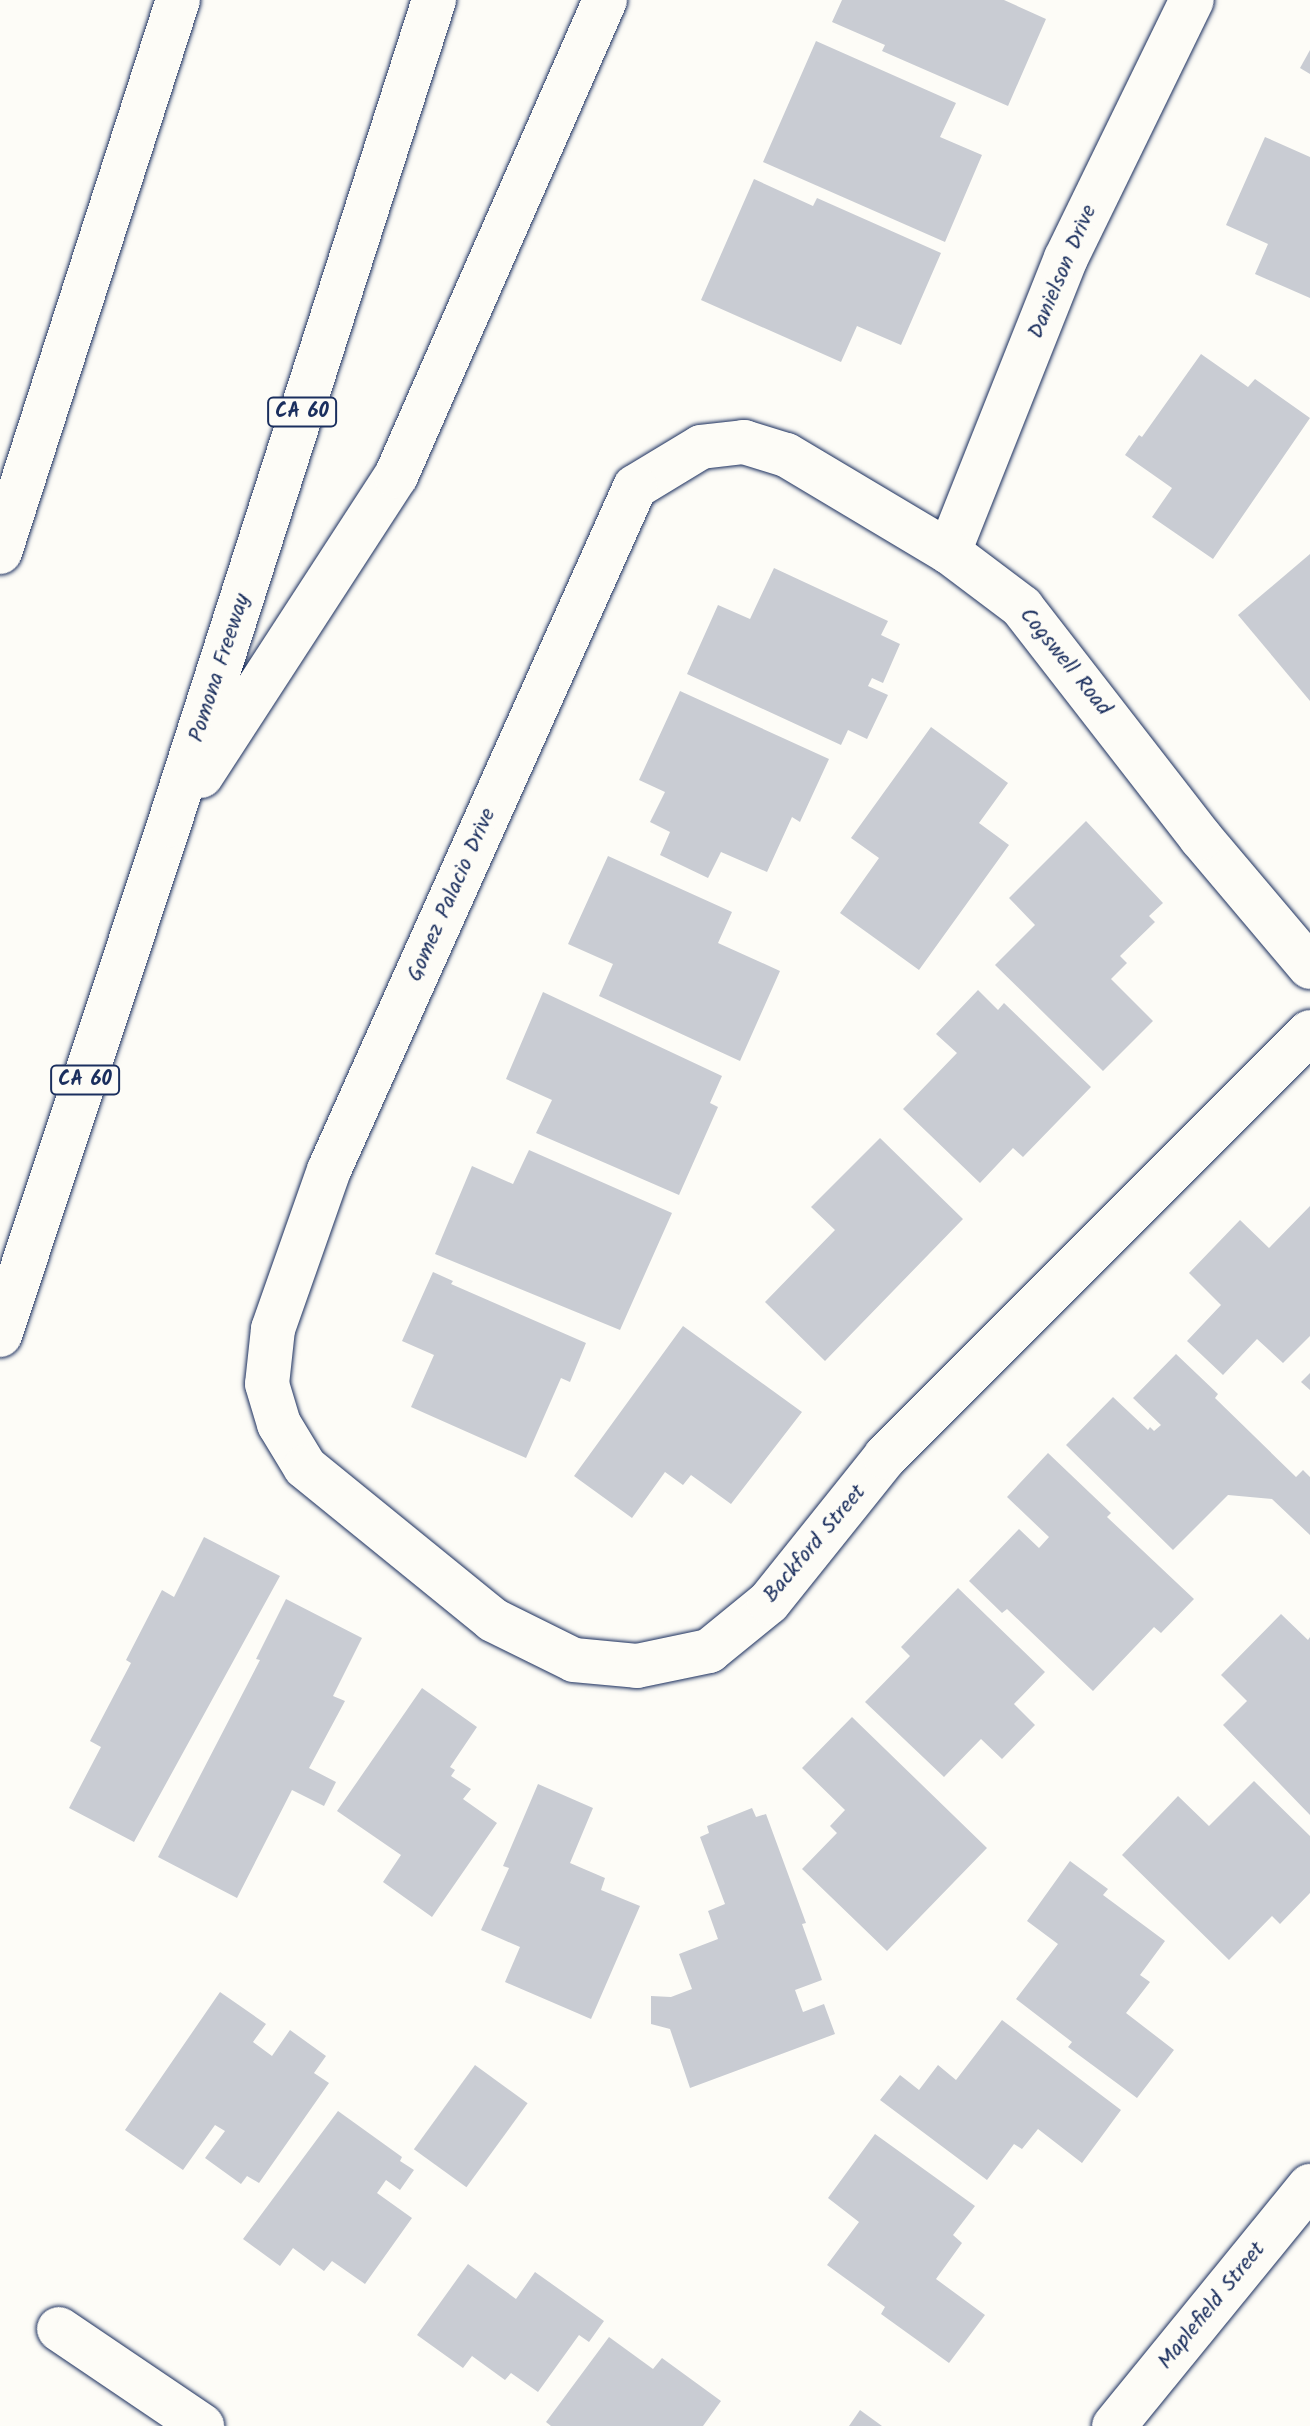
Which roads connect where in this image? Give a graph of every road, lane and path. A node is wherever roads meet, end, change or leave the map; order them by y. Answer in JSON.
{"nodes":[{"id":1,"x":178,"y":0,"type":"edge"},
{"id":2,"x":434,"y":0,"type":"edge"},
{"id":3,"x":605,"y":0,"type":"edge"},
{"id":4,"x":1192,"y":0,"type":"edge"},
{"id":5,"x":701,"y":447,"type":"joint"},
{"id":6,"x":0,"y":552,"type":"edge"},
{"id":7,"x":949,"y":552,"type":"junction"},
{"id":8,"x":169,"y":825,"type":"junction"},
{"id":9,"x":1310,"y":967,"type":"edge"},
{"id":10,"x":1310,"y":1032,"type":"edge"},
{"id":11,"x":0,"y":1335,"type":"edge"},
{"id":12,"x":267,"y":1384,"type":"joint"},
{"id":13,"x":1310,"y":2186,"type":"edge"},
{"id":14,"x":59,"y":2329,"type":"dead end"},
{"id":15,"x":202,"y":2426,"type":"edge"},
{"id":16,"x":1114,"y":2426,"type":"edge"}],
"edges":[{"from":1,"to":6,"type":"main road"},
{"from":2,"to":8,"type":"main road","name":"Pomona Freeway","number":"CA 60"},
{"from":3,"to":8,"type":"main road"},
{"from":4,"to":7,"type":"main road","name":"Danielson Drive"},
{"from":5,"to":7,"type":"main road","name":"Cogswell Road"},
{"from":5,"to":12,"type":"main road","name":"Gomez Palacio Drive"},
{"from":7,"to":9,"type":"main road","name":"Cogswell Road"},
{"from":8,"to":11,"type":"main road","name":"Pomona Freeway","number":"CA 60"},
{"from":10,"to":12,"type":"main road","name":"Backford Street"},
{"from":13,"to":16,"type":"main road","name":"Maplefield Street"},
{"from":14,"to":15,"type":"main road"}]}
